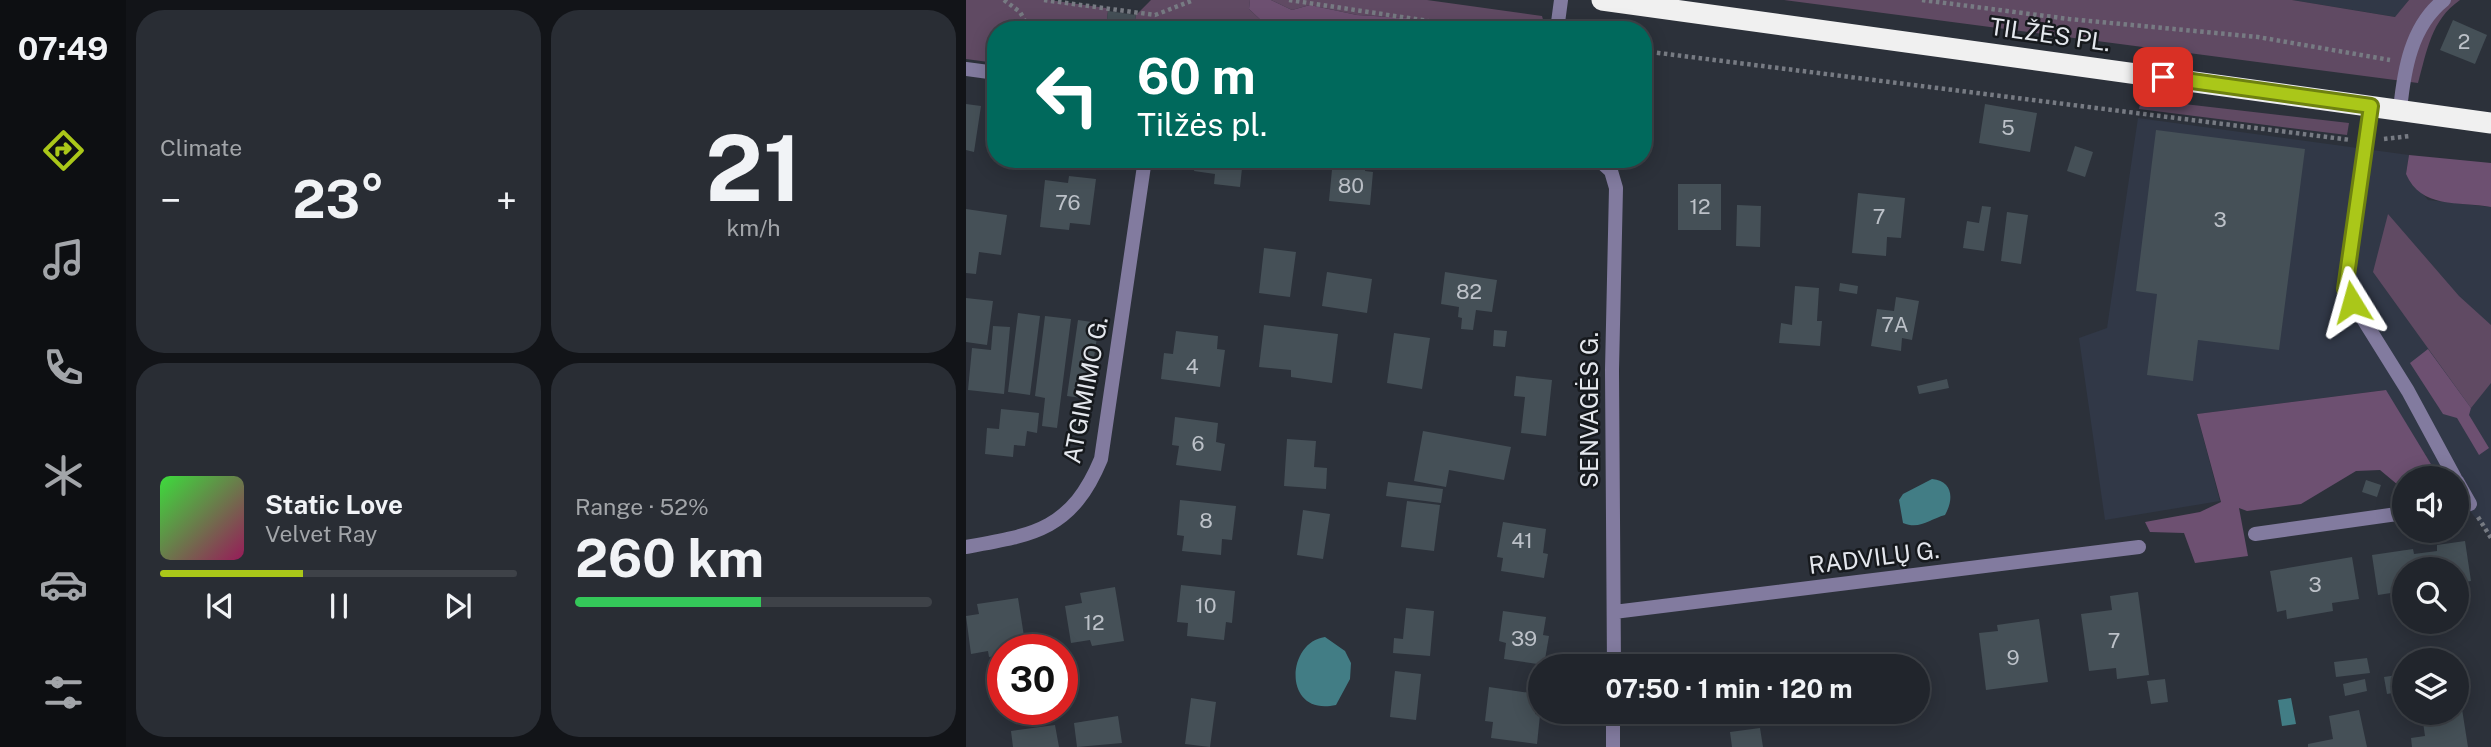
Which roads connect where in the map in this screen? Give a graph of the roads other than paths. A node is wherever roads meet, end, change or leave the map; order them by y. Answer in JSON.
{"nodes":[{"id":1,"x":1561,"y":0,"type":"edge"},
{"id":2,"x":1602,"y":0,"type":"edge"},
{"id":3,"x":2444,"y":0,"type":"edge"},
{"id":4,"x":1558,"y":21,"type":"edge"},
{"id":5,"x":966,"y":69,"type":"edge"},
{"id":6,"x":987,"y":72,"type":"edge"},
{"id":7,"x":2371,"y":106,"type":"junction"},
{"id":8,"x":2400,"y":110,"type":"junction"},
{"id":9,"x":2491,"y":123,"type":"edge"},
{"id":10,"x":1144,"y":168,"type":"edge"},
{"id":11,"x":1608,"y":168,"type":"edge"},
{"id":12,"x":2449,"y":466,"type":"edge"},
{"id":13,"x":2392,"y":515,"type":"edge"},
{"id":14,"x":2255,"y":534,"type":"dead end"},
{"id":15,"x":966,"y":547,"type":"edge"},
{"id":16,"x":2139,"y":547,"type":"dead end"},
{"id":17,"x":1614,"y":612,"type":"junction"},
{"id":18,"x":1614,"y":654,"type":"edge"},
{"id":19,"x":1614,"y":724,"type":"edge"},
{"id":20,"x":1613,"y":747,"type":"edge"}],
"edges":[{"from":1,"to":4,"type":"street"},
{"from":2,"to":7,"type":"highway","name":"TILŽĖS PL."},
{"from":3,"to":8,"type":"street"},
{"from":5,"to":6,"type":"street"},
{"from":7,"to":8,"type":"highway","name":"TILŽĖS PL."},
{"from":7,"to":12,"type":"street"},
{"from":8,"to":9,"type":"highway","name":"TILŽĖS PL."},
{"from":10,"to":15,"type":"street","name":"ATGIMIMO G."},
{"from":11,"to":17,"type":"street","name":"SENVAGĖS G."},
{"from":13,"to":14,"type":"street"},
{"from":16,"to":17,"type":"street","name":"RADVILŲ G."},
{"from":17,"to":18,"type":"street","name":"SENVAGĖS G."},
{"from":19,"to":20,"type":"street"}]}
